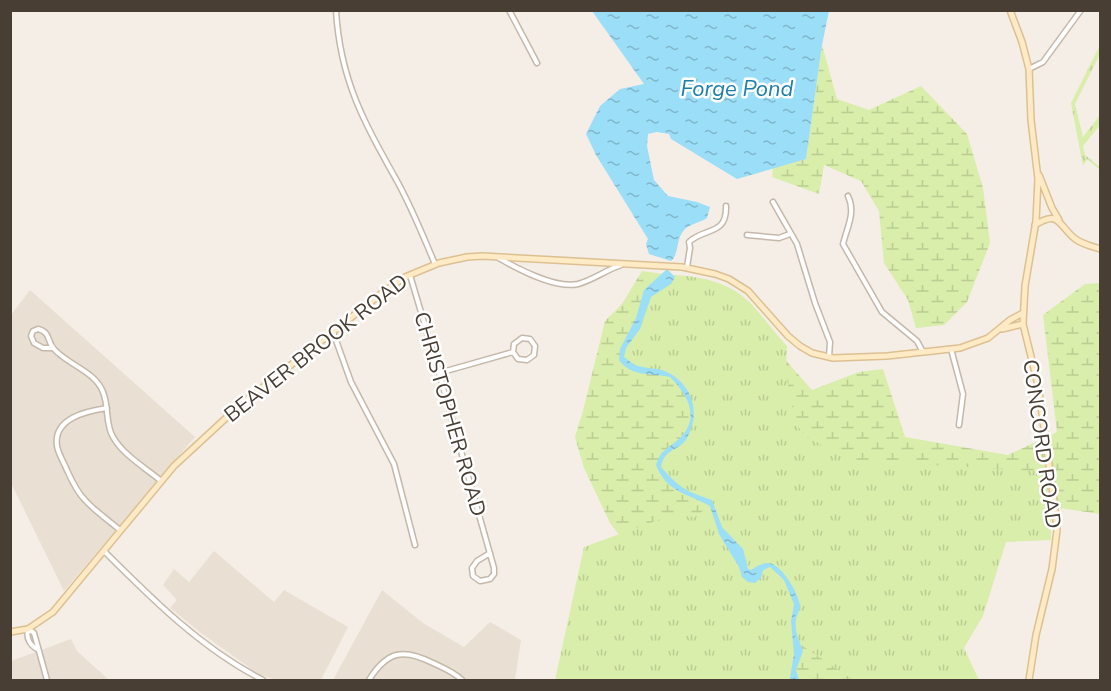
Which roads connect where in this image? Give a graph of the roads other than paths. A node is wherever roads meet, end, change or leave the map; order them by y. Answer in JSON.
{"nodes":[{"id":1,"x":336,"y":10,"type":"edge"},
{"id":2,"x":509,"y":10,"type":"edge"},
{"id":3,"x":1010,"y":10,"type":"edge"},
{"id":4,"x":1081,"y":10,"type":"edge"},
{"id":5,"x":537,"y":63,"type":"dead end"},
{"id":6,"x":1029,"y":69,"type":"junction"},
{"id":7,"x":1037,"y":168,"type":"junction"},
{"id":8,"x":848,"y":196,"type":"dead end"},
{"id":9,"x":773,"y":202,"type":"dead end"},
{"id":10,"x":726,"y":206,"type":"dead end"},
{"id":11,"x":1059,"y":220,"type":"junction"},
{"id":12,"x":1035,"y":225,"type":"junction"},
{"id":13,"x":790,"y":234,"type":"junction"},
{"id":14,"x":747,"y":235,"type":"dead end"},
{"id":15,"x":1101,"y":249,"type":"edge"},
{"id":16,"x":497,"y":257,"type":"junction"},
{"id":17,"x":435,"y":264,"type":"junction"},
{"id":18,"x":624,"y":264,"type":"junction"},
{"id":19,"x":685,"y":267,"type":"junction"},
{"id":20,"x":410,"y":274,"type":"junction"},
{"id":21,"x":1023,"y":313,"type":"junction"},
{"id":22,"x":1023,"y":324,"type":"junction"},
{"id":23,"x":997,"y":331,"type":"junction"},
{"id":24,"x":333,"y":332,"type":"junction"},
{"id":25,"x":52,"y":348,"type":"junction"},
{"id":26,"x":951,"y":349,"type":"junction"},
{"id":27,"x":513,"y":352,"type":"junction"},
{"id":28,"x":923,"y":352,"type":"junction"},
{"id":29,"x":829,"y":357,"type":"junction"},
{"id":30,"x":440,"y":373,"type":"junction"},
{"id":31,"x":107,"y":408,"type":"junction"},
{"id":32,"x":959,"y":425,"type":"dead end"},
{"id":33,"x":161,"y":481,"type":"junction"},
{"id":34,"x":120,"y":530,"type":"junction"},
{"id":35,"x":415,"y":545,"type":"dead end"},
{"id":36,"x":103,"y":551,"type":"junction"},
{"id":37,"x":490,"y":553,"type":"junction"},
{"id":38,"x":28,"y":629,"type":"junction"},
{"id":39,"x":10,"y":633,"type":"edge"},
{"id":40,"x":47,"y":681,"type":"edge"},
{"id":41,"x":263,"y":681,"type":"edge"},
{"id":42,"x":369,"y":681,"type":"edge"},
{"id":43,"x":462,"y":681,"type":"edge"},
{"id":44,"x":1029,"y":681,"type":"edge"}],
"edges":[{"from":1,"to":17,"type":"street"},
{"from":2,"to":5,"type":"street"},
{"from":3,"to":6,"type":"street"},
{"from":4,"to":6,"type":"street"},
{"from":6,"to":7,"type":"street"},
{"from":7,"to":11,"type":"street"},
{"from":7,"to":12,"type":"street","name":"CONCORD ROAD"},
{"from":8,"to":28,"type":"street"},
{"from":9,"to":13,"type":"street"},
{"from":10,"to":19,"type":"street"},
{"from":11,"to":12,"type":"street"},
{"from":11,"to":15,"type":"street"},
{"from":12,"to":21,"type":"street","name":"CONCORD ROAD"},
{"from":13,"to":14,"type":"street"},
{"from":13,"to":29,"type":"street"},
{"from":16,"to":17,"type":"street","name":"BEAVER BROOK ROAD"},
{"from":16,"to":18,"type":"street","name":"BEAVER BROOK ROAD"},
{"from":16,"to":18,"type":"street"},
{"from":17,"to":20,"type":"street","name":"BEAVER BROOK ROAD"},
{"from":18,"to":19,"type":"street","name":"BEAVER BROOK ROAD"},
{"from":19,"to":29,"type":"street","name":"BEAVER BROOK ROAD"},
{"from":20,"to":24,"type":"street","name":"BEAVER BROOK ROAD"},
{"from":20,"to":30,"type":"street","name":"CHRISTOPHER ROAD"},
{"from":21,"to":22,"type":"street","name":"CONCORD ROAD"},
{"from":21,"to":23,"type":"street","name":"BEAVER BROOK ROAD"},
{"from":22,"to":23,"type":"street","name":"BEAVER BROOK ROAD"},
{"from":22,"to":44,"type":"street","name":"CONCORD ROAD"},
{"from":23,"to":26,"type":"street","name":"BEAVER BROOK ROAD"},
{"from":24,"to":33,"type":"street","name":"BEAVER BROOK ROAD"},
{"from":24,"to":35,"type":"street"},
{"from":25,"to":25,"type":"street"},
{"from":25,"to":31,"type":"street"},
{"from":26,"to":28,"type":"street","name":"BEAVER BROOK ROAD"},
{"from":26,"to":32,"type":"street"},
{"from":27,"to":27,"type":"street"},
{"from":27,"to":30,"type":"street"},
{"from":28,"to":29,"type":"street","name":"BEAVER BROOK ROAD"},
{"from":30,"to":37,"type":"street","name":"CHRISTOPHER ROAD"},
{"from":31,"to":33,"type":"street"},
{"from":31,"to":34,"type":"street"},
{"from":33,"to":34,"type":"street","name":"BEAVER BROOK ROAD"},
{"from":34,"to":36,"type":"street","name":"BEAVER BROOK ROAD"},
{"from":36,"to":38,"type":"street","name":"BEAVER BROOK ROAD"},
{"from":36,"to":41,"type":"street"},
{"from":37,"to":37,"type":"street","name":"CHRISTOPHER ROAD"},
{"from":38,"to":39,"type":"street","name":"BEAVER BROOK ROAD"},
{"from":38,"to":40,"type":"street"},
{"from":42,"to":43,"type":"street"}]}
